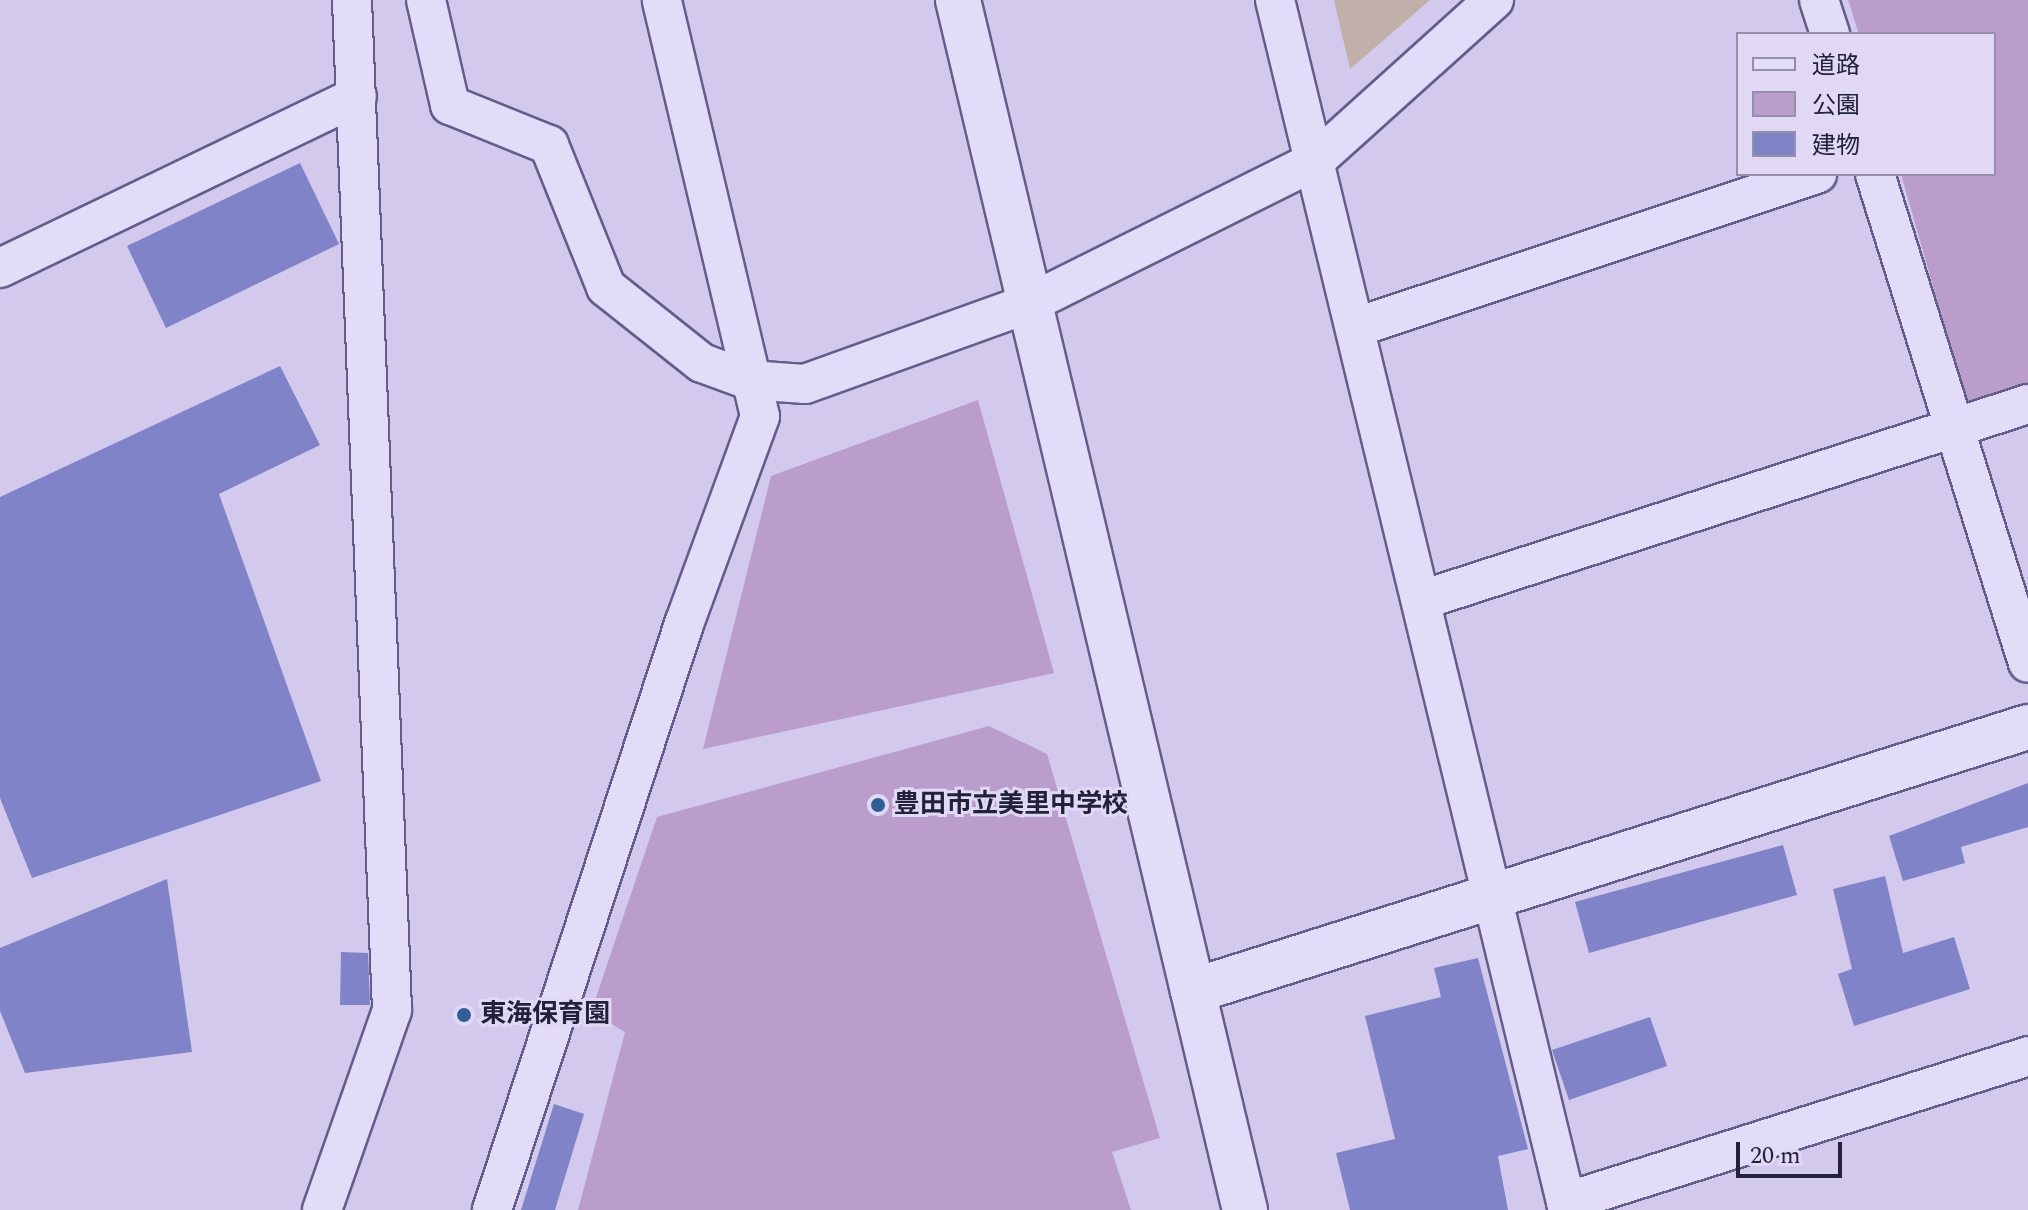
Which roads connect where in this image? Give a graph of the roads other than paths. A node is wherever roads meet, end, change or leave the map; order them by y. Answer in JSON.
{"nodes":[{"id":1,"x":352,"y":0,"type":"edge"},
{"id":2,"x":426,"y":0,"type":"edge"},
{"id":3,"x":662,"y":0,"type":"edge"},
{"id":4,"x":958,"y":0,"type":"edge"},
{"id":5,"x":1275,"y":0,"type":"edge"},
{"id":6,"x":1494,"y":0,"type":"edge"},
{"id":7,"x":1819,"y":0,"type":"edge"},
{"id":8,"x":1829,"y":32,"type":"edge"},
{"id":9,"x":357,"y":96,"type":"junction"},
{"id":10,"x":1315,"y":161,"type":"junction"},
{"id":11,"x":1811,"y":176,"type":"edge"},
{"id":12,"x":1876,"y":176,"type":"edge"},
{"id":13,"x":0,"y":268,"type":"edge"},
{"id":14,"x":1030,"y":303,"type":"junction"},
{"id":15,"x":1357,"y":327,"type":"junction"},
{"id":16,"x":749,"y":380,"type":"junction"},
{"id":17,"x":2028,"y":404,"type":"edge"},
{"id":18,"x":1955,"y":427,"type":"junction"},
{"id":19,"x":1425,"y":599,"type":"junction"},
{"id":20,"x":2028,"y":663,"type":"edge"},
{"id":21,"x":2028,"y":727,"type":"edge"},
{"id":22,"x":1491,"y":901,"type":"junction"},
{"id":23,"x":1193,"y":991,"type":"junction"},
{"id":24,"x":2028,"y":1056,"type":"edge"},
{"id":25,"x":1567,"y":1206,"type":"edge"},
{"id":26,"x":322,"y":1210,"type":"edge"},
{"id":27,"x":492,"y":1210,"type":"edge"},
{"id":28,"x":1245,"y":1210,"type":"edge"}],
"edges":[{"from":1,"to":9,"type":"street"},
{"from":2,"to":16,"type":"street"},
{"from":3,"to":16,"type":"street"},
{"from":4,"to":14,"type":"street"},
{"from":5,"to":10,"type":"street"},
{"from":6,"to":10,"type":"street"},
{"from":7,"to":8,"type":"street"},
{"from":9,"to":13,"type":"street"},
{"from":9,"to":26,"type":"street"},
{"from":10,"to":14,"type":"street"},
{"from":10,"to":15,"type":"street"},
{"from":11,"to":15,"type":"street"},
{"from":12,"to":18,"type":"street"},
{"from":14,"to":16,"type":"street"},
{"from":14,"to":23,"type":"street"},
{"from":15,"to":19,"type":"street"},
{"from":16,"to":27,"type":"street"},
{"from":17,"to":18,"type":"street"},
{"from":18,"to":19,"type":"street"},
{"from":18,"to":20,"type":"street"},
{"from":19,"to":22,"type":"street"},
{"from":21,"to":22,"type":"street"},
{"from":22,"to":23,"type":"street"},
{"from":22,"to":25,"type":"street"},
{"from":23,"to":28,"type":"street"},
{"from":24,"to":25,"type":"street"}]}
